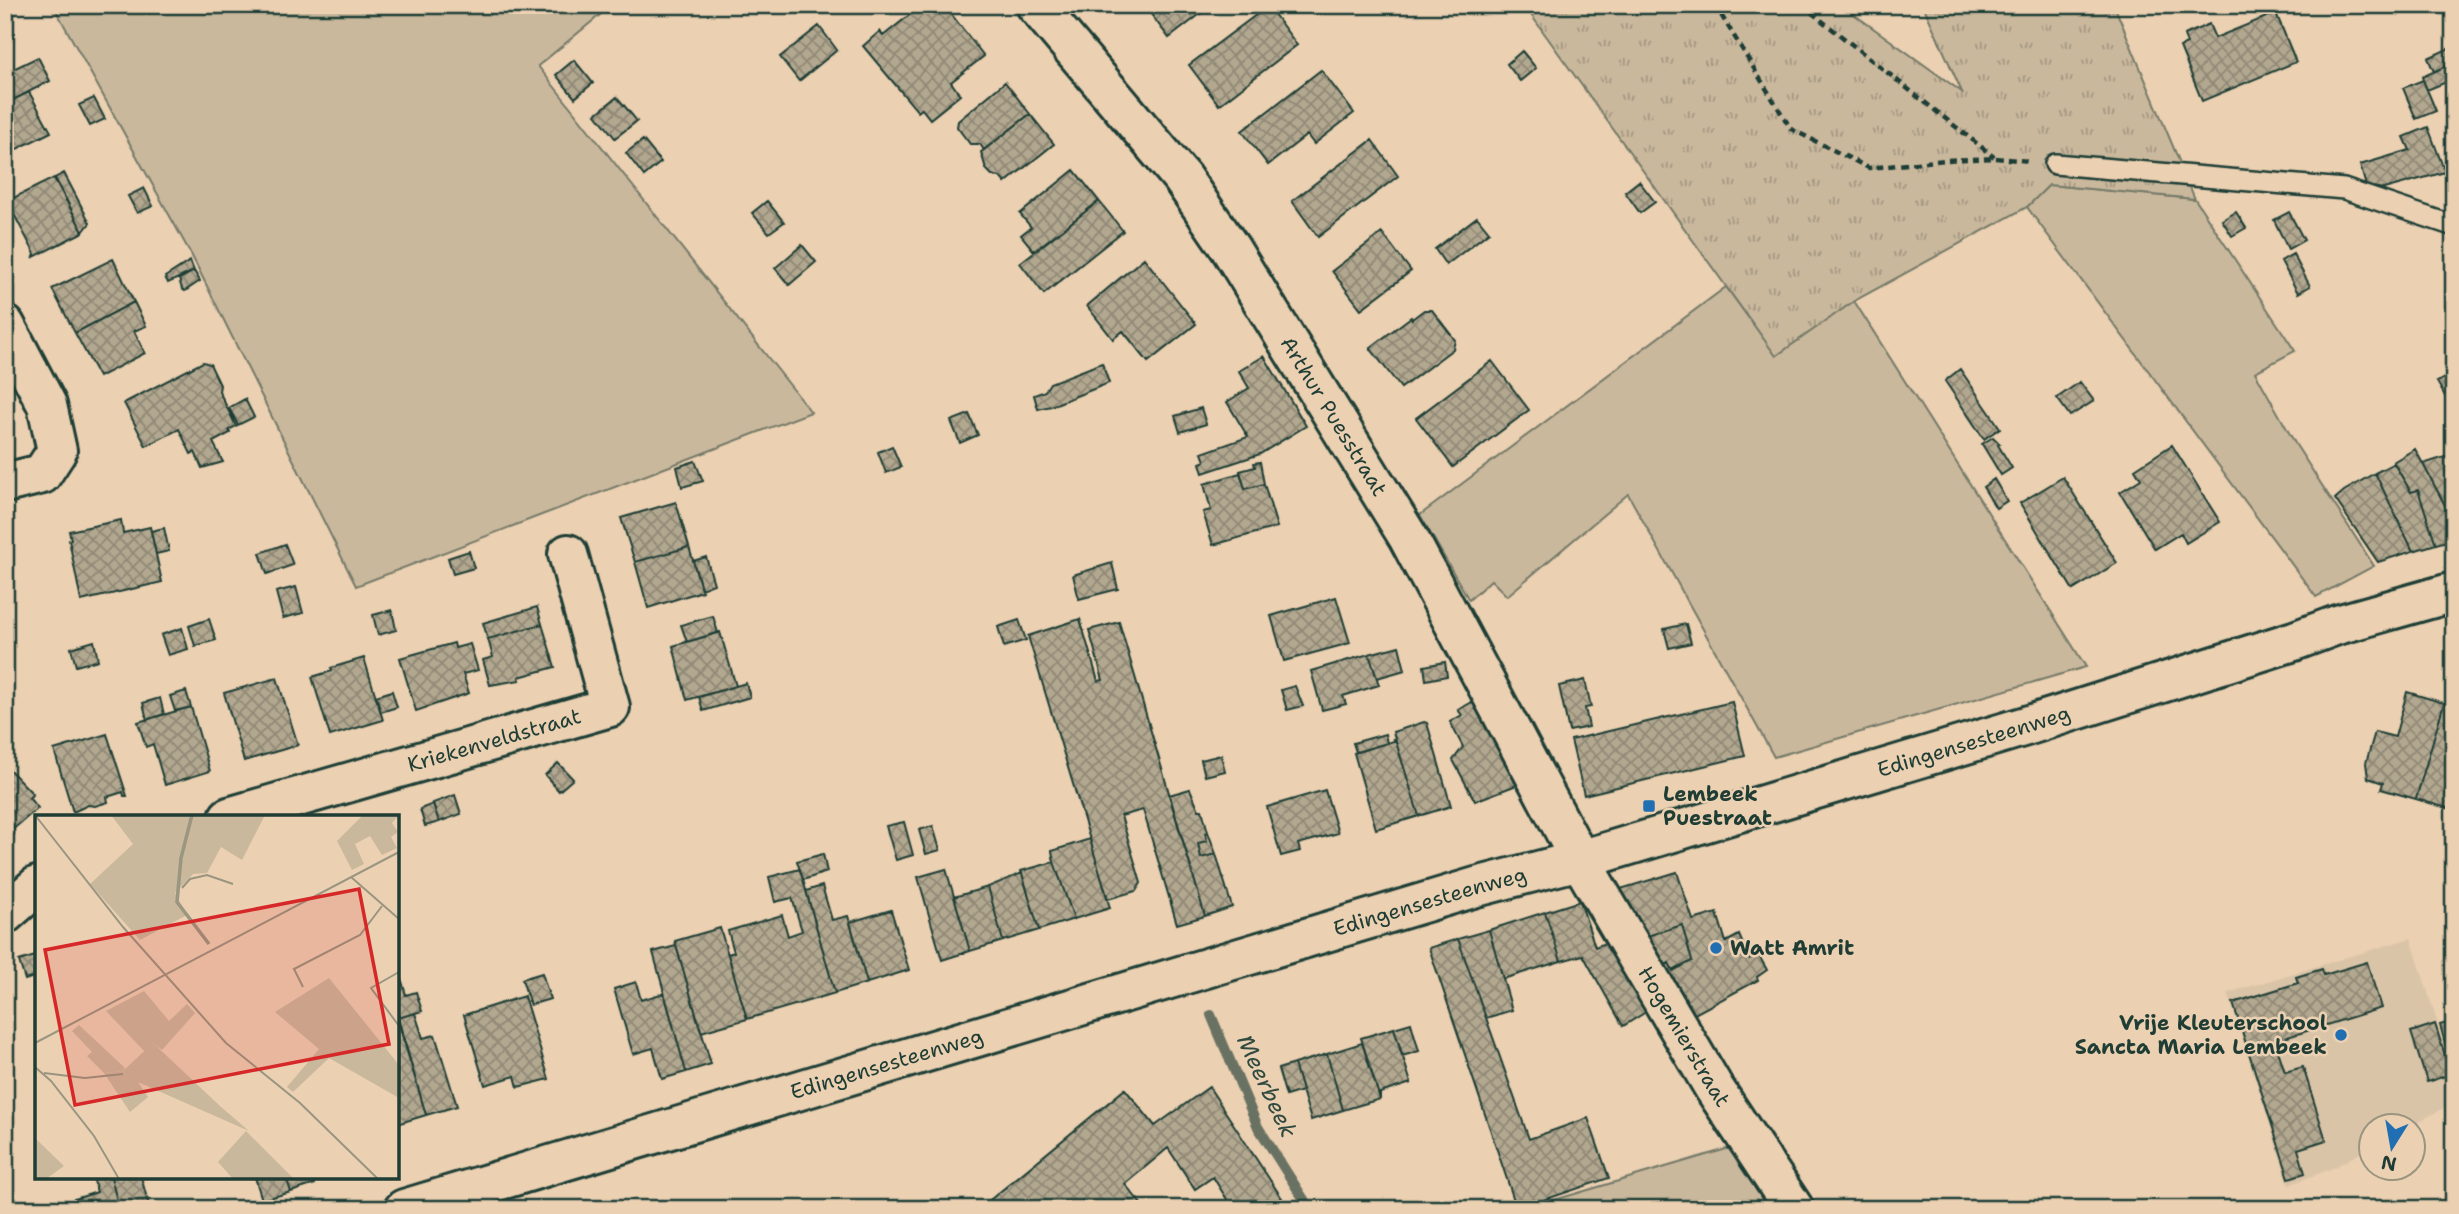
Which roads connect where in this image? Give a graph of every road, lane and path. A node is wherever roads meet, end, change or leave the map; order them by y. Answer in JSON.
{"nodes":[{"id":1,"x":1036,"y":5,"type":"edge"},
{"id":2,"x":1715,"y":5,"type":"edge"},
{"id":3,"x":1802,"y":5,"type":"edge"},
{"id":4,"x":2055,"y":164,"type":"dead end"},
{"id":5,"x":2454,"y":226,"type":"edge"},
{"id":6,"x":5,"y":325,"type":"edge"},
{"id":7,"x":5,"y":483,"type":"edge"},
{"id":8,"x":568,"y":554,"type":"dead end"},
{"id":9,"x":2454,"y":592,"type":"edge"},
{"id":10,"x":236,"y":815,"type":"edge"},
{"id":11,"x":1580,"y":860,"type":"junction"},
{"id":12,"x":35,"y":888,"type":"edge"},
{"id":13,"x":5,"y":914,"type":"edge"},
{"id":14,"x":404,"y":1209,"type":"edge"},
{"id":15,"x":1794,"y":1209,"type":"edge"}],
"edges":[{"from":1,"to":11,"type":"street","name":"Arthur Puesstraat"},
{"from":2,"to":3,"type":"path"},
{"from":4,"to":5,"type":"lane"},
{"from":6,"to":7,"type":"street"},
{"from":8,"to":10,"type":"street","name":"Kriekenveldstraat"},
{"from":9,"to":11,"type":"street","name":"Edingensesteenweg"},
{"from":11,"to":14,"type":"street","name":"Edingensesteenweg"},
{"from":11,"to":15,"type":"street","name":"Hogemierstraat"},
{"from":12,"to":13,"type":"street"}]}
